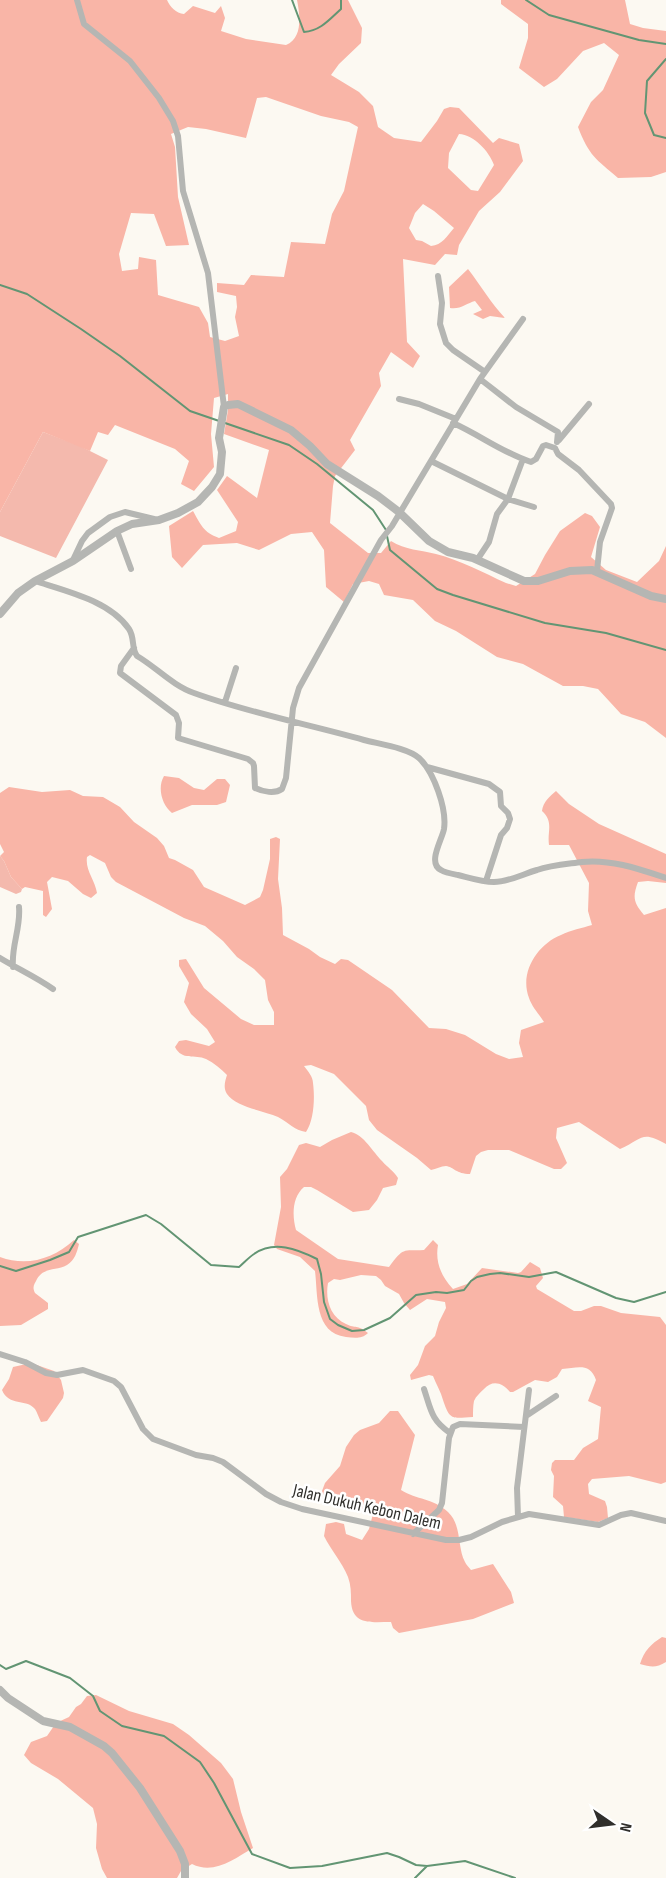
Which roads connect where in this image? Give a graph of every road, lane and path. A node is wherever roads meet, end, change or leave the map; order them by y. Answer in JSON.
{"nodes":[{"id":1,"x":77,"y":0,"type":"edge"},
{"id":2,"x":438,"y":276,"type":"dead end"},
{"id":3,"x":523,"y":319,"type":"dead end"},
{"id":4,"x":485,"y":372,"type":"junction"},
{"id":5,"x":480,"y":379,"type":"junction"},
{"id":6,"x":399,"y":399,"type":"dead end"},
{"id":7,"x":589,"y":404,"type":"dead end"},
{"id":8,"x":224,"y":407,"type":"junction"},
{"id":9,"x":455,"y":421,"type":"junction"},
{"id":10,"x":556,"y":445,"type":"junction"},
{"id":11,"x":523,"y":459,"type":"junction"},
{"id":12,"x":430,"y":461,"type":"junction"},
{"id":13,"x":508,"y":499,"type":"junction"},
{"id":14,"x":534,"y":507,"type":"dead end"},
{"id":15,"x":399,"y":512,"type":"junction"},
{"id":16,"x":159,"y":520,"type":"junction"},
{"id":17,"x":117,"y":531,"type":"junction"},
{"id":18,"x":477,"y":560,"type":"junction"},
{"id":19,"x":73,"y":561,"type":"junction"},
{"id":20,"x":131,"y":569,"type":"dead end"},
{"id":21,"x":597,"y":572,"type":"junction"},
{"id":22,"x":35,"y":581,"type":"junction"},
{"id":23,"x":666,"y":599,"type":"edge"},
{"id":24,"x":0,"y":614,"type":"edge"},
{"id":25,"x":134,"y":648,"type":"junction"},
{"id":26,"x":236,"y":668,"type":"dead end"},
{"id":27,"x":225,"y":702,"type":"junction"},
{"id":28,"x":292,"y":721,"type":"junction"},
{"id":29,"x":426,"y":766,"type":"junction"},
{"id":30,"x":666,"y":878,"type":"edge"},
{"id":31,"x":486,"y":881,"type":"junction"},
{"id":32,"x":19,"y":907,"type":"dead end"},
{"id":33,"x":0,"y":958,"type":"edge"},
{"id":34,"x":13,"y":967,"type":"junction"},
{"id":35,"x":53,"y":989,"type":"dead end"},
{"id":36,"x":0,"y":1354,"type":"edge"},
{"id":37,"x":424,"y":1389,"type":"dead end"},
{"id":38,"x":529,"y":1390,"type":"dead end"},
{"id":39,"x":556,"y":1396,"type":"dead end"},
{"id":40,"x":526,"y":1416,"type":"junction"},
{"id":41,"x":524,"y":1427,"type":"junction"},
{"id":42,"x":450,"y":1433,"type":"junction"},
{"id":43,"x":518,"y":1516,"type":"junction"},
{"id":44,"x":666,"y":1521,"type":"edge"},
{"id":45,"x":413,"y":1534,"type":"junction"},
{"id":46,"x":0,"y":1690,"type":"edge"},
{"id":47,"x":185,"y":1878,"type":"edge"}],
"edges":[{"from":1,"to":8,"type":"street"},
{"from":2,"to":4,"type":"street"},
{"from":3,"to":4,"type":"street"},
{"from":4,"to":5,"type":"street"},
{"from":5,"to":9,"type":"street"},
{"from":5,"to":10,"type":"street"},
{"from":6,"to":9,"type":"street"},
{"from":7,"to":10,"type":"street"},
{"from":8,"to":15,"type":"street"},
{"from":8,"to":16,"type":"street"},
{"from":9,"to":11,"type":"street"},
{"from":9,"to":12,"type":"street"},
{"from":10,"to":11,"type":"street"},
{"from":10,"to":21,"type":"street"},
{"from":11,"to":13,"type":"street"},
{"from":12,"to":13,"type":"street"},
{"from":12,"to":15,"type":"street"},
{"from":13,"to":14,"type":"street"},
{"from":13,"to":18,"type":"street"},
{"from":15,"to":18,"type":"street"},
{"from":15,"to":28,"type":"street"},
{"from":16,"to":17,"type":"street"},
{"from":16,"to":19,"type":"street"},
{"from":17,"to":19,"type":"street"},
{"from":17,"to":20,"type":"street"},
{"from":18,"to":21,"type":"street"},
{"from":19,"to":22,"type":"street"},
{"from":21,"to":23,"type":"street"},
{"from":22,"to":24,"type":"street"},
{"from":22,"to":25,"type":"street"},
{"from":25,"to":27,"type":"street"},
{"from":25,"to":28,"type":"street"},
{"from":26,"to":27,"type":"street"},
{"from":27,"to":28,"type":"street"},
{"from":28,"to":29,"type":"street"},
{"from":29,"to":31,"type":"street"},
{"from":29,"to":31,"type":"street"},
{"from":30,"to":31,"type":"street"},
{"from":32,"to":34,"type":"street"},
{"from":33,"to":34,"type":"street"},
{"from":34,"to":35,"type":"street"},
{"from":36,"to":45,"type":"street","name":"Jalan Dukuh Kebon Dalem"},
{"from":37,"to":42,"type":"street"},
{"from":38,"to":40,"type":"street"},
{"from":39,"to":40,"type":"street"},
{"from":40,"to":41,"type":"street"},
{"from":41,"to":42,"type":"street"},
{"from":41,"to":43,"type":"street"},
{"from":42,"to":45,"type":"street"},
{"from":43,"to":44,"type":"street","name":"Jalan Dukuh Kebon Dalem"},
{"from":43,"to":45,"type":"street","name":"Jalan Dukuh Kebon Dalem"},
{"from":46,"to":47,"type":"street"}]}
